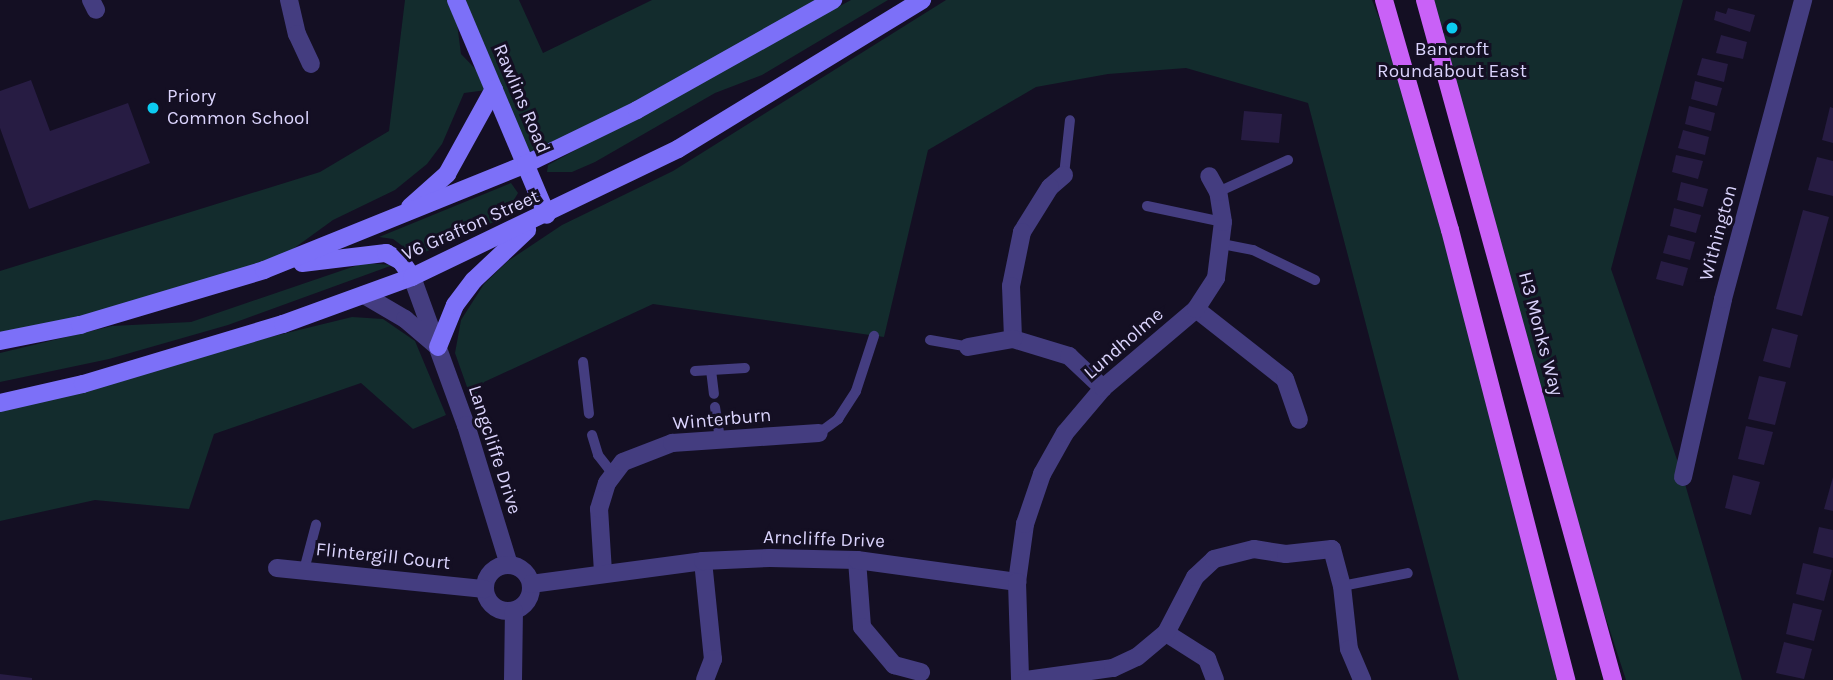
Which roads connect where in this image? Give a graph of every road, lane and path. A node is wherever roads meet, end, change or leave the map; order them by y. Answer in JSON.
{"nodes":[{"id":1,"x":289,"y":0,"type":"edge"},
{"id":2,"x":456,"y":0,"type":"edge"},
{"id":3,"x":833,"y":0,"type":"edge"},
{"id":4,"x":922,"y":0,"type":"edge"},
{"id":5,"x":1384,"y":0,"type":"edge"},
{"id":6,"x":1425,"y":0,"type":"edge"},
{"id":7,"x":1802,"y":0,"type":"edge"},
{"id":8,"x":311,"y":64,"type":"dead end"},
{"id":9,"x":494,"y":89,"type":"junction"},
{"id":10,"x":1070,"y":120,"type":"dead end"},
{"id":11,"x":1289,"y":160,"type":"dead end"},
{"id":12,"x":526,"y":164,"type":"junction"},
{"id":13,"x":1064,"y":176,"type":"joint"},
{"id":14,"x":1214,"y":184,"type":"joint"},
{"id":15,"x":1147,"y":206,"type":"dead end"},
{"id":16,"x":399,"y":216,"type":"junction"},
{"id":17,"x":542,"y":218,"type":"junction"},
{"id":18,"x":1223,"y":222,"type":"junction"},
{"id":19,"x":1222,"y":244,"type":"junction"},
{"id":20,"x":264,"y":270,"type":"junction"},
{"id":21,"x":412,"y":277,"type":"junction"},
{"id":22,"x":1315,"y":280,"type":"dead end"},
{"id":23,"x":364,"y":295,"type":"junction"},
{"id":24,"x":1196,"y":309,"type":"junction"},
{"id":25,"x":874,"y":336,"type":"dead end"},
{"id":26,"x":1013,"y":339,"type":"junction"},
{"id":27,"x":930,"y":340,"type":"dead end"},
{"id":28,"x":0,"y":341,"type":"edge"},
{"id":29,"x":438,"y":347,"type":"junction"},
{"id":30,"x":968,"y":347,"type":"joint"},
{"id":31,"x":583,"y":362,"type":"dead end"},
{"id":32,"x":745,"y":368,"type":"dead end"},
{"id":33,"x":711,"y":370,"type":"junction"},
{"id":34,"x":695,"y":371,"type":"dead end"},
{"id":35,"x":1103,"y":388,"type":"junction"},
{"id":36,"x":714,"y":394,"type":"dead end"},
{"id":37,"x":0,"y":403,"type":"edge"},
{"id":38,"x":715,"y":407,"type":"dead end"},
{"id":39,"x":589,"y":414,"type":"dead end"},
{"id":40,"x":1299,"y":419,"type":"dead end"},
{"id":41,"x":819,"y":433,"type":"joint"},
{"id":42,"x":592,"y":435,"type":"dead end"},
{"id":43,"x":720,"y":440,"type":"junction"},
{"id":44,"x":613,"y":474,"type":"junction"},
{"id":45,"x":1683,"y":477,"type":"dead end"},
{"id":46,"x":316,"y":525,"type":"dead end"},
{"id":47,"x":857,"y":560,"type":"junction"},
{"id":48,"x":703,"y":561,"type":"junction"},
{"id":49,"x":509,"y":565,"type":"junction"},
{"id":50,"x":277,"y":568,"type":"dead end"},
{"id":51,"x":304,"y":570,"type":"junction"},
{"id":52,"x":603,"y":572,"type":"junction"},
{"id":53,"x":1408,"y":573,"type":"dead end"},
{"id":54,"x":1017,"y":582,"type":"junction"},
{"id":55,"x":531,"y":584,"type":"junction"},
{"id":56,"x":1342,"y":586,"type":"junction"},
{"id":57,"x":485,"y":589,"type":"junction"},
{"id":58,"x":514,"y":611,"type":"junction"},
{"id":59,"x":1166,"y":633,"type":"junction"},
{"id":60,"x":921,"y":672,"type":"dead end"},
{"id":61,"x":513,"y":680,"type":"edge"},
{"id":62,"x":705,"y":680,"type":"edge"},
{"id":63,"x":1023,"y":680,"type":"edge"},
{"id":64,"x":1215,"y":680,"type":"edge"},
{"id":65,"x":1362,"y":680,"type":"edge"},
{"id":66,"x":1566,"y":680,"type":"edge"},
{"id":67,"x":1613,"y":680,"type":"edge"}],
"edges":[{"from":1,"to":8,"type":"street"},
{"from":2,"to":9,"type":"street","name":"Rawlins Road"},
{"from":3,"to":12,"type":"street","name":"V6 Grafton Street"},
{"from":4,"to":17,"type":"street","name":"V6 Grafton Street"},
{"from":5,"to":66,"type":"main road"},
{"from":6,"to":67,"type":"main road","name":"H3 Monks Way"},
{"from":7,"to":45,"type":"street","name":"Withington"},
{"from":9,"to":12,"type":"street","name":"Rawlins Road"},
{"from":9,"to":16,"type":"street"},
{"from":10,"to":13,"type":"lane"},
{"from":11,"to":14,"type":"lane"},
{"from":12,"to":16,"type":"street","name":"V6 Grafton Street"},
{"from":12,"to":17,"type":"street","name":"Rawlins Road"},
{"from":13,"to":26,"type":"street"},
{"from":14,"to":18,"type":"street","name":"Lundholme"},
{"from":15,"to":18,"type":"lane"},
{"from":16,"to":20,"type":"street","name":"V6 Grafton Street"},
{"from":17,"to":21,"type":"street","name":"V6 Grafton Street"},
{"from":17,"to":29,"type":"street"},
{"from":18,"to":19,"type":"street","name":"Lundholme"},
{"from":19,"to":22,"type":"lane"},
{"from":19,"to":24,"type":"street","name":"Lundholme"},
{"from":20,"to":21,"type":"street"},
{"from":20,"to":28,"type":"street","name":"V6 Grafton Street"},
{"from":21,"to":23,"type":"street","name":"V6 Grafton Street"},
{"from":21,"to":29,"type":"street","name":"Langcliffe Drive"},
{"from":23,"to":29,"type":"street"},
{"from":23,"to":37,"type":"street","name":"V6 Grafton Street"},
{"from":24,"to":35,"type":"street","name":"Lundholme"},
{"from":24,"to":40,"type":"street"},
{"from":25,"to":41,"type":"lane"},
{"from":26,"to":30,"type":"street"},
{"from":26,"to":35,"type":"street"},
{"from":27,"to":30,"type":"lane"},
{"from":29,"to":49,"type":"street","name":"Langcliffe Drive"},
{"from":31,"to":39,"type":"lane"},
{"from":32,"to":33,"type":"lane"},
{"from":33,"to":34,"type":"lane"},
{"from":33,"to":36,"type":"lane"},
{"from":35,"to":54,"type":"street","name":"Lundholme"},
{"from":38,"to":43,"type":"lane"},
{"from":41,"to":43,"type":"street","name":"Winterburn"},
{"from":42,"to":44,"type":"lane"},
{"from":43,"to":44,"type":"street","name":"Winterburn"},
{"from":44,"to":52,"type":"street"},
{"from":46,"to":51,"type":"lane"},
{"from":47,"to":48,"type":"street","name":"Arncliffe Drive"},
{"from":47,"to":54,"type":"street","name":"Arncliffe Drive"},
{"from":47,"to":60,"type":"street"},
{"from":48,"to":52,"type":"street","name":"Arncliffe Drive"},
{"from":48,"to":62,"type":"street"},
{"from":49,"to":55,"type":"street"},
{"from":49,"to":57,"type":"street"},
{"from":50,"to":51,"type":"street","name":"Flintergill Court"},
{"from":51,"to":57,"type":"street","name":"Flintergill Court"},
{"from":52,"to":55,"type":"street","name":"Arncliffe Drive"},
{"from":53,"to":56,"type":"lane"},
{"from":54,"to":63,"type":"street"},
{"from":55,"to":58,"type":"street"},
{"from":56,"to":59,"type":"street"},
{"from":56,"to":65,"type":"street"},
{"from":57,"to":58,"type":"street"},
{"from":58,"to":61,"type":"street"},
{"from":59,"to":63,"type":"street"},
{"from":59,"to":64,"type":"street"}]}
